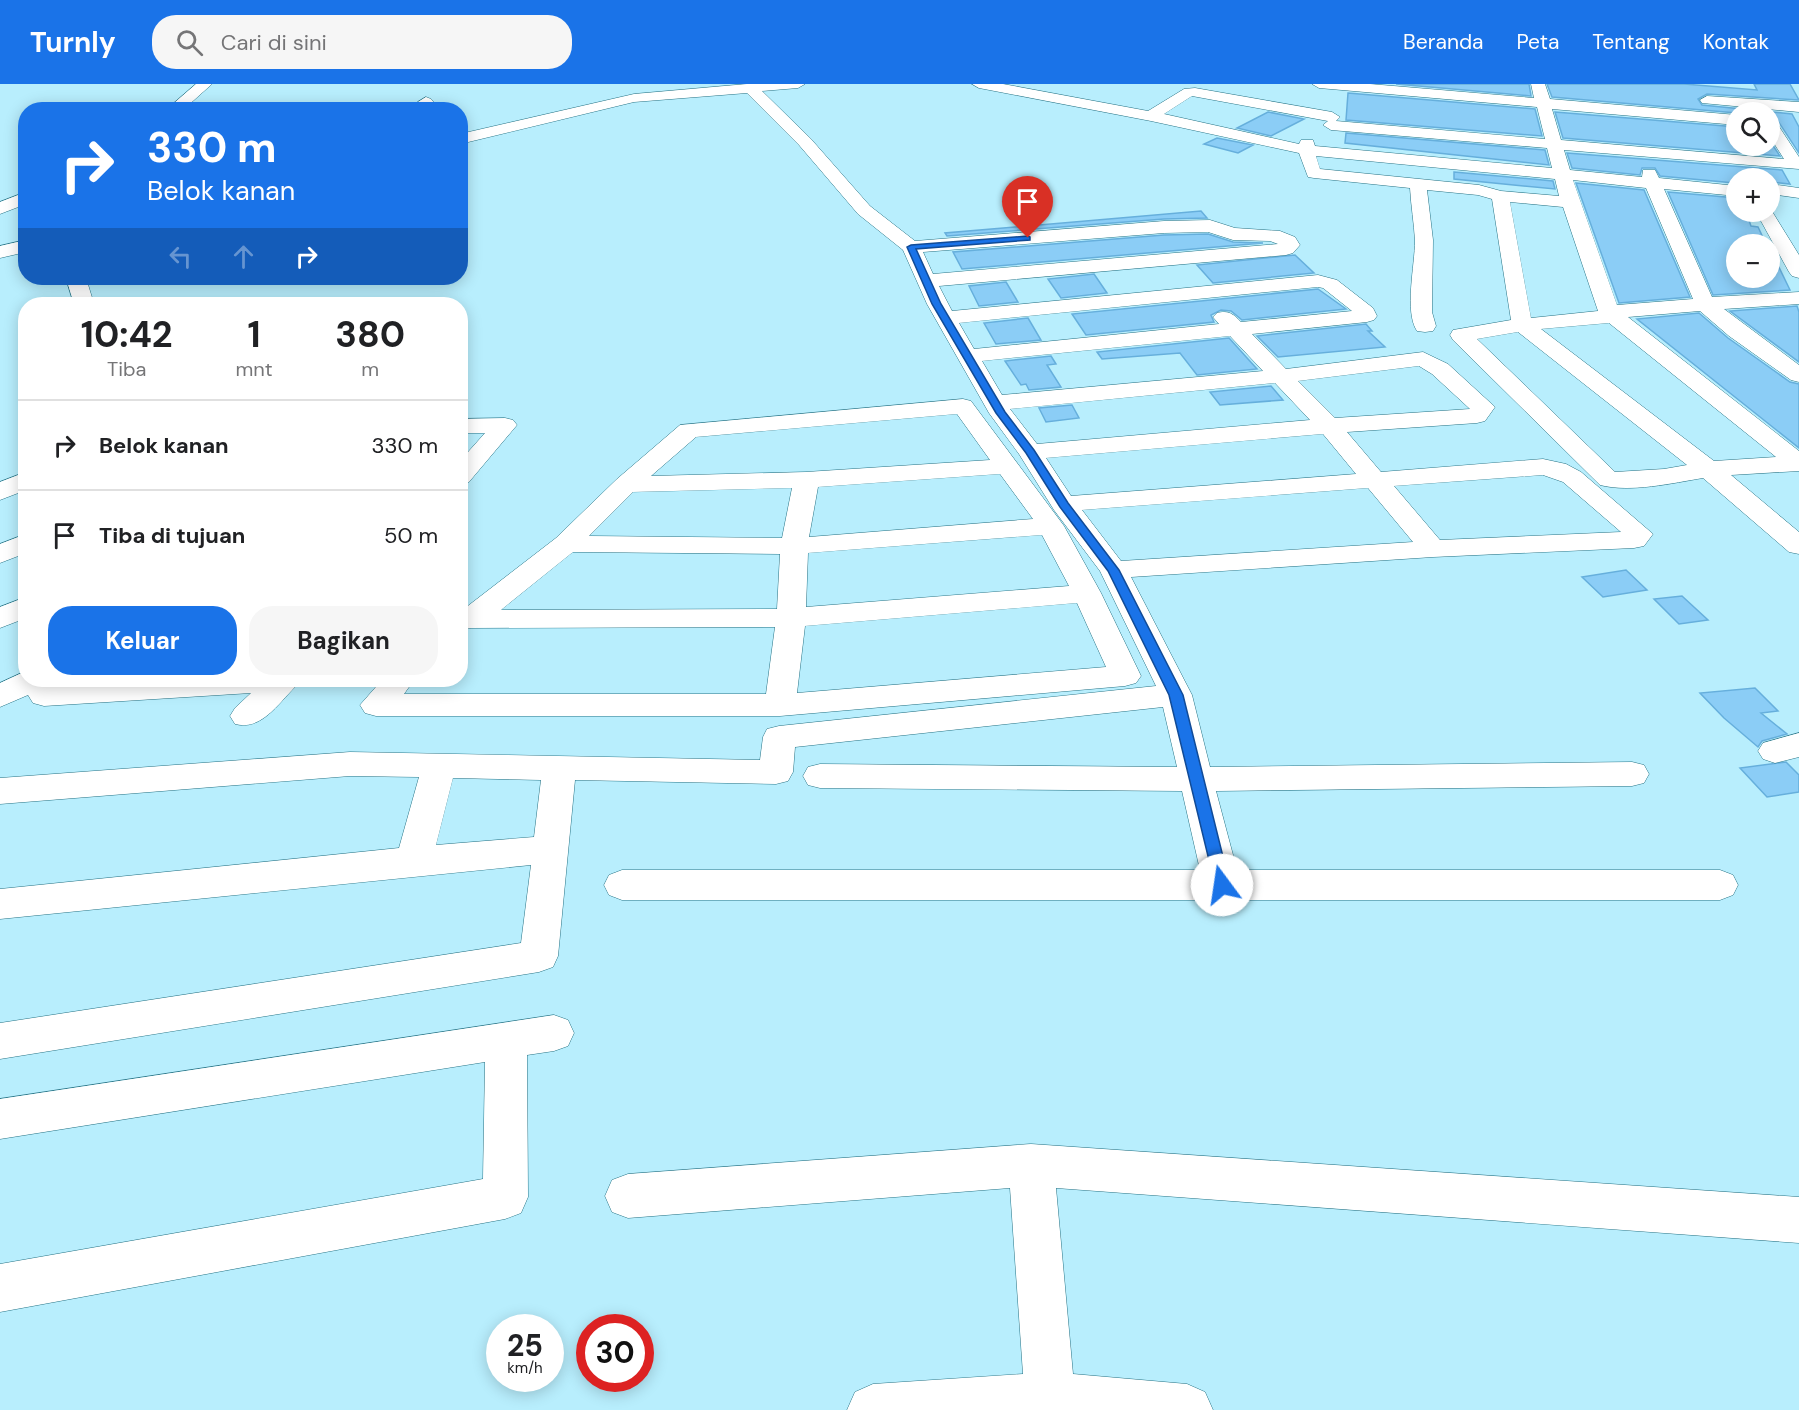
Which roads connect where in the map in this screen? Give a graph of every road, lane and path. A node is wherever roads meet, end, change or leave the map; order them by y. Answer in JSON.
{"nodes":[{"id":1,"x":205,"y":84,"type":"edge"},
{"id":2,"x":610,"y":84,"type":"edge"},
{"id":3,"x":798,"y":84,"type":"edge"},
{"id":4,"x":979,"y":84,"type":"edge"},
{"id":5,"x":1013,"y":84,"type":"edge"},
{"id":6,"x":1743,"y":84,"type":"edge"},
{"id":7,"x":1329,"y":85,"type":"edge"},
{"id":8,"x":750,"y":88,"type":"junction"},
{"id":9,"x":1195,"y":88,"type":"edge"},
{"id":10,"x":1687,"y":98,"type":"dead end"},
{"id":11,"x":1063,"y":99,"type":"junction"},
{"id":12,"x":183,"y":102,"type":"edge"},
{"id":13,"x":1542,"y":102,"type":"edge"},
{"id":14,"x":1755,"y":102,"type":"edge"},
{"id":15,"x":609,"y":103,"type":"junction"},
{"id":16,"x":1726,"y":103,"type":"edge"},
{"id":17,"x":1780,"y":107,"type":"edge"},
{"id":18,"x":1799,"y":107,"type":"edge"},
{"id":19,"x":1035,"y":112,"type":"dead end"},
{"id":20,"x":1156,"y":113,"type":"junction"},
{"id":21,"x":1335,"y":113,"type":"junction"},
{"id":22,"x":1726,"y":119,"type":"edge"},
{"id":23,"x":468,"y":137,"type":"edge"},
{"id":24,"x":1553,"y":144,"type":"junction"},
{"id":25,"x":1332,"y":145,"type":"junction"},
{"id":26,"x":1307,"y":146,"type":"junction"},
{"id":27,"x":1780,"y":147,"type":"edge"},
{"id":28,"x":1466,"y":161,"type":"junction"},
{"id":29,"x":1440,"y":163,"type":"junction"},
{"id":30,"x":1561,"y":171,"type":"junction"},
{"id":31,"x":1651,"y":178,"type":"junction"},
{"id":32,"x":1726,"y":182,"type":"edge"},
{"id":33,"x":1418,"y":186,"type":"junction"},
{"id":34,"x":1445,"y":188,"type":"junction"},
{"id":35,"x":1726,"y":189,"type":"edge"},
{"id":36,"x":1780,"y":190,"type":"edge"},
{"id":37,"x":1799,"y":193,"type":"edge"},
{"id":38,"x":1500,"y":196,"type":"junction"},
{"id":39,"x":18,"y":201,"type":"edge"},
{"id":40,"x":1570,"y":202,"type":"junction"},
{"id":41,"x":0,"y":209,"type":"edge"},
{"id":42,"x":1771,"y":222,"type":"edge"},
{"id":43,"x":1140,"y":229,"type":"junction"},
{"id":44,"x":911,"y":247,"type":"junction"},
{"id":45,"x":18,"y":248,"type":"edge"},
{"id":46,"x":0,"y":252,"type":"edge"},
{"id":47,"x":1168,"y":258,"type":"junction"},
{"id":48,"x":1799,"y":272,"type":"edge"},
{"id":49,"x":926,"y":281,"type":"junction"},
{"id":50,"x":1200,"y":292,"type":"junction"},
{"id":51,"x":1799,"y":298,"type":"edge"},
{"id":52,"x":1705,"y":304,"type":"junction"},
{"id":53,"x":1612,"y":314,"type":"junction"},
{"id":54,"x":945,"y":318,"type":"junction"},
{"id":55,"x":1522,"y":325,"type":"junction"},
{"id":56,"x":1425,"y":326,"type":"dead end"},
{"id":57,"x":1234,"y":327,"type":"junction"},
{"id":58,"x":967,"y":356,"type":"junction"},
{"id":59,"x":1799,"y":375,"type":"edge"},
{"id":60,"x":1286,"y":381,"type":"junction"},
{"id":61,"x":998,"y":408,"type":"junction"},
{"id":62,"x":468,"y":426,"type":"edge"},
{"id":63,"x":1329,"y":426,"type":"junction"},
{"id":64,"x":497,"y":435,"type":"junction"},
{"id":65,"x":468,"y":450,"type":"edge"},
{"id":66,"x":1019,"y":460,"type":"junction"},
{"id":67,"x":1799,"y":463,"type":"edge"},
{"id":68,"x":468,"y":468,"type":"edge"},
{"id":69,"x":1708,"y":469,"type":"junction"},
{"id":70,"x":806,"y":480,"type":"junction"},
{"id":71,"x":1377,"y":481,"type":"junction"},
{"id":72,"x":18,"y":484,"type":"edge"},
{"id":73,"x":626,"y":484,"type":"junction"},
{"id":74,"x":0,"y":492,"type":"edge"},
{"id":75,"x":1057,"y":515,"type":"junction"},
{"id":76,"x":566,"y":544,"type":"junction"},
{"id":77,"x":794,"y":546,"type":"junction"},
{"id":78,"x":1799,"y":546,"type":"edge"},
{"id":79,"x":18,"y":547,"type":"edge"},
{"id":80,"x":1433,"y":549,"type":"junction"},
{"id":81,"x":0,"y":555,"type":"edge"},
{"id":82,"x":1113,"y":570,"type":"junction"},
{"id":83,"x":1086,"y":593,"type":"junction"},
{"id":84,"x":18,"y":610,"type":"edge"},
{"id":85,"x":468,"y":618,"type":"edge"},
{"id":86,"x":791,"y":618,"type":"junction"},
{"id":87,"x":0,"y":619,"type":"edge"},
{"id":88,"x":468,"y":620,"type":"edge"},
{"id":89,"x":18,"y":687,"type":"edge"},
{"id":90,"x":45,"y":687,"type":"edge"},
{"id":91,"x":149,"y":687,"type":"edge"},
{"id":92,"x":276,"y":687,"type":"edge"},
{"id":93,"x":392,"y":687,"type":"edge"},
{"id":94,"x":1176,"y":695,"type":"junction"},
{"id":95,"x":0,"y":696,"type":"edge"},
{"id":96,"x":780,"y":705,"type":"junction"},
{"id":97,"x":246,"y":716,"type":"dead end"},
{"id":98,"x":440,"y":766,"type":"junction"},
{"id":99,"x":559,"y":768,"type":"junction"},
{"id":100,"x":1632,"y":774,"type":"dead end"},
{"id":101,"x":819,"y":776,"type":"dead end"},
{"id":102,"x":1196,"y":779,"type":"junction"},
{"id":103,"x":0,"y":791,"type":"edge"},
{"id":104,"x":551,"y":849,"type":"junction"},
{"id":105,"x":414,"y":861,"type":"junction"},
{"id":106,"x":622,"y":885,"type":"dead end"},
{"id":107,"x":1222,"y":885,"type":"junction"},
{"id":108,"x":1720,"y":885,"type":"dead end"},
{"id":109,"x":0,"y":904,"type":"edge"},
{"id":110,"x":554,"y":1033,"type":"dead end"},
{"id":111,"x":506,"y":1040,"type":"junction"},
{"id":112,"x":0,"y":1041,"type":"edge"},
{"id":113,"x":0,"y":1119,"type":"edge"},
{"id":114,"x":1031,"y":1165,"type":"junction"},
{"id":115,"x":628,"y":1196,"type":"dead end"},
{"id":116,"x":1799,"y":1220,"type":"edge"},
{"id":117,"x":0,"y":1288,"type":"edge"},
{"id":118,"x":1050,"y":1404,"type":"edge"},
{"id":119,"x":873,"y":1410,"type":"edge"},
{"id":120,"x":1187,"y":1410,"type":"edge"}],
"edges":[{"from":1,"to":12,"type":"street"},
{"from":2,"to":15,"type":"street"},
{"from":3,"to":8,"type":"street"},
{"from":4,"to":11,"type":"street"},
{"from":5,"to":20,"type":"street"},
{"from":6,"to":14,"type":"street"},
{"from":7,"to":13,"type":"street"},
{"from":7,"to":21,"type":"street"},
{"from":8,"to":15,"type":"street"},
{"from":8,"to":44,"type":"street"},
{"from":9,"to":20,"type":"street"},
{"from":9,"to":21,"type":"street"},
{"from":10,"to":16,"type":"street"},
{"from":11,"to":19,"type":"street"},
{"from":11,"to":20,"type":"street"},
{"from":13,"to":22,"type":"street"},
{"from":13,"to":24,"type":"street"},
{"from":15,"to":23,"type":"street"},
{"from":17,"to":18,"type":"street"},
{"from":20,"to":26,"type":"street"},
{"from":21,"to":24,"type":"street"},
{"from":21,"to":25,"type":"street"},
{"from":24,"to":27,"type":"street"},
{"from":24,"to":30,"type":"street"},
{"from":25,"to":26,"type":"street"},
{"from":25,"to":28,"type":"street"},
{"from":26,"to":29,"type":"street"},
{"from":26,"to":33,"type":"street"},
{"from":28,"to":29,"type":"street"},
{"from":28,"to":30,"type":"street"},
{"from":29,"to":34,"type":"street"},
{"from":30,"to":31,"type":"street"},
{"from":30,"to":40,"type":"street"},
{"from":31,"to":32,"type":"street"},
{"from":31,"to":35,"type":"street"},
{"from":31,"to":52,"type":"street"},
{"from":33,"to":34,"type":"street"},
{"from":33,"to":56,"type":"street"},
{"from":34,"to":38,"type":"street"},
{"from":36,"to":37,"type":"street"},
{"from":38,"to":40,"type":"street"},
{"from":38,"to":55,"type":"street"},
{"from":39,"to":41,"type":"street"},
{"from":40,"to":53,"type":"street"},
{"from":42,"to":48,"type":"street"},
{"from":43,"to":44,"type":"street"},
{"from":43,"to":47,"type":"street"},
{"from":43,"to":47,"type":"street"},
{"from":44,"to":49,"type":"street"},
{"from":45,"to":46,"type":"street"},
{"from":47,"to":49,"type":"street"},
{"from":47,"to":50,"type":"street"},
{"from":49,"to":54,"type":"street"},
{"from":50,"to":54,"type":"street"},
{"from":50,"to":57,"type":"street"},
{"from":50,"to":57,"type":"street"},
{"from":51,"to":52,"type":"street"},
{"from":52,"to":53,"type":"street"},
{"from":52,"to":59,"type":"street"},
{"from":53,"to":55,"type":"street"},
{"from":53,"to":67,"type":"street"},
{"from":54,"to":58,"type":"street"},
{"from":55,"to":69,"type":"street"},
{"from":55,"to":69,"type":"street"},
{"from":57,"to":58,"type":"street"},
{"from":57,"to":60,"type":"street"},
{"from":58,"to":61,"type":"street"},
{"from":60,"to":61,"type":"street"},
{"from":60,"to":63,"type":"street"},
{"from":60,"to":63,"type":"street"},
{"from":61,"to":66,"type":"street"},
{"from":62,"to":64,"type":"street"},
{"from":63,"to":66,"type":"street"},
{"from":63,"to":71,"type":"street"},
{"from":64,"to":65,"type":"street"},
{"from":64,"to":68,"type":"street"},
{"from":66,"to":70,"type":"street"},
{"from":66,"to":73,"type":"street"},
{"from":66,"to":75,"type":"street"},
{"from":67,"to":69,"type":"street"},
{"from":69,"to":78,"type":"street"},
{"from":70,"to":73,"type":"street"},
{"from":70,"to":77,"type":"street"},
{"from":71,"to":75,"type":"street"},
{"from":71,"to":80,"type":"street"},
{"from":71,"to":80,"type":"street"},
{"from":72,"to":74,"type":"street"},
{"from":73,"to":76,"type":"street"},
{"from":75,"to":77,"type":"street"},
{"from":75,"to":82,"type":"street"},
{"from":75,"to":83,"type":"street"},
{"from":76,"to":77,"type":"street"},
{"from":76,"to":85,"type":"street"},
{"from":77,"to":86,"type":"street"},
{"from":79,"to":81,"type":"street"},
{"from":80,"to":82,"type":"street"},
{"from":82,"to":94,"type":"street"},
{"from":83,"to":86,"type":"street"},
{"from":83,"to":96,"type":"street"},
{"from":84,"to":87,"type":"street"},
{"from":86,"to":88,"type":"street"},
{"from":86,"to":96,"type":"street"},
{"from":89,"to":95,"type":"street"},
{"from":90,"to":91,"type":"street"},
{"from":92,"to":97,"type":"street"},
{"from":93,"to":96,"type":"street"},
{"from":94,"to":99,"type":"street"},
{"from":94,"to":102,"type":"street"},
{"from":98,"to":99,"type":"street"},
{"from":98,"to":103,"type":"street"},
{"from":98,"to":105,"type":"street"},
{"from":99,"to":104,"type":"street"},
{"from":100,"to":102,"type":"street"},
{"from":101,"to":102,"type":"street"},
{"from":102,"to":107,"type":"street"},
{"from":104,"to":105,"type":"street"},
{"from":104,"to":112,"type":"street"},
{"from":105,"to":109,"type":"street"},
{"from":106,"to":107,"type":"street"},
{"from":107,"to":108,"type":"street"},
{"from":110,"to":111,"type":"street"},
{"from":111,"to":113,"type":"street"},
{"from":111,"to":117,"type":"street"},
{"from":114,"to":115,"type":"street"},
{"from":114,"to":116,"type":"street"},
{"from":114,"to":118,"type":"street"},
{"from":118,"to":119,"type":"street"},
{"from":118,"to":120,"type":"street"}]}
